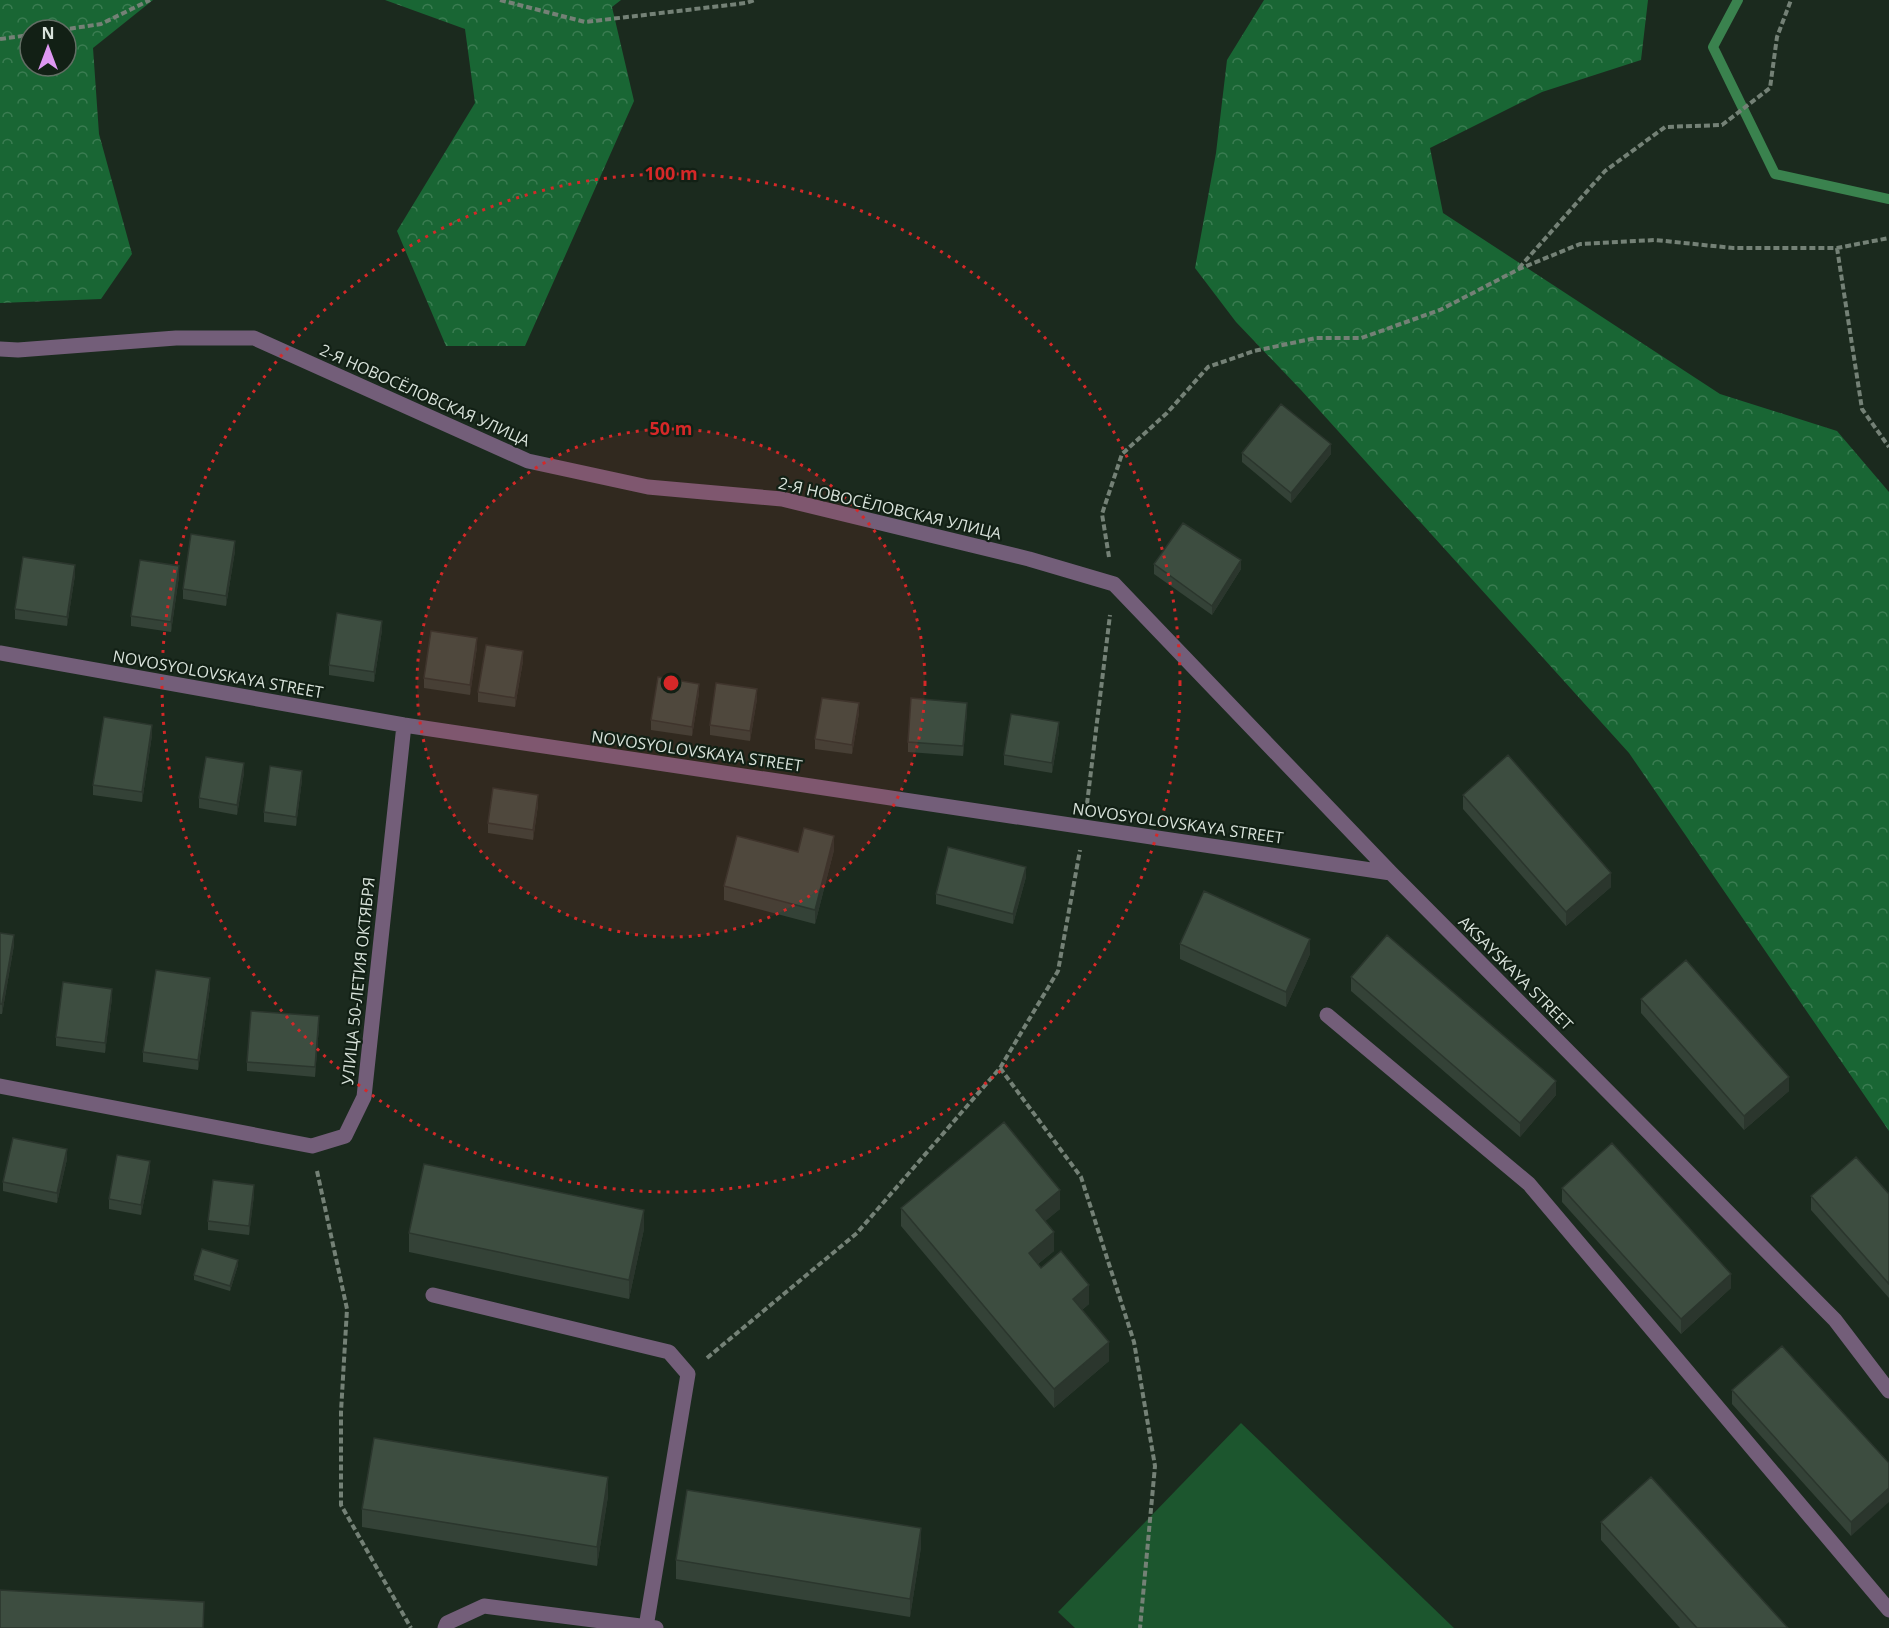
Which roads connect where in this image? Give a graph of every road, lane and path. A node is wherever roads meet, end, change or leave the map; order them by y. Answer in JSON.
{"nodes":[{"id":1,"x":150,"y":0,"type":"edge"},
{"id":2,"x":500,"y":0,"type":"edge"},
{"id":3,"x":755,"y":0,"type":"edge"},
{"id":4,"x":1791,"y":0,"type":"edge"},
{"id":5,"x":78,"y":27,"type":"edge"},
{"id":6,"x":18,"y":37,"type":"edge"},
{"id":7,"x":0,"y":39,"type":"edge"},
{"id":8,"x":1889,"y":238,"type":"edge"},
{"id":9,"x":1837,"y":248,"type":"junction"},
{"id":10,"x":1518,"y":269,"type":"junction"},
{"id":11,"x":0,"y":349,"type":"edge"},
{"id":12,"x":1889,"y":447,"type":"edge"},
{"id":13,"x":1114,"y":584,"type":"junction"},
{"id":14,"x":0,"y":653,"type":"edge"},
{"id":15,"x":404,"y":726,"type":"junction"},
{"id":16,"x":1084,"y":827,"type":"junction"},
{"id":17,"x":1391,"y":873,"type":"junction"},
{"id":18,"x":1327,"y":1015,"type":"dead end"},
{"id":19,"x":1000,"y":1068,"type":"junction"},
{"id":20,"x":0,"y":1086,"type":"edge"},
{"id":21,"x":312,"y":1146,"type":"junction"},
{"id":22,"x":433,"y":1295,"type":"dead end"},
{"id":23,"x":688,"y":1374,"type":"junction"},
{"id":24,"x":1889,"y":1391,"type":"edge"},
{"id":25,"x":1889,"y":1610,"type":"edge"},
{"id":26,"x":651,"y":1627,"type":"edge"},
{"id":27,"x":411,"y":1628,"type":"edge"},
{"id":28,"x":445,"y":1628,"type":"edge"},
{"id":29,"x":1140,"y":1628,"type":"edge"}],
"edges":[{"from":1,"to":5,"type":"path"},
{"from":2,"to":3,"type":"path"},
{"from":4,"to":10,"type":"path"},
{"from":6,"to":7,"type":"path"},
{"from":8,"to":9,"type":"path"},
{"from":9,"to":10,"type":"path"},
{"from":9,"to":12,"type":"path"},
{"from":10,"to":13,"type":"path"},
{"from":11,"to":13,"type":"street","name":"2-Я НОВОСЁЛОВСКАЯ УЛИЦА"},
{"from":13,"to":16,"type":"path"},
{"from":13,"to":17,"type":"street","name":"AKSAYSKAYA STREET"},
{"from":14,"to":15,"type":"street","name":"NOVOSYOLOVSKAYA STREET"},
{"from":15,"to":16,"type":"street","name":"NOVOSYOLOVSKAYA STREET"},
{"from":15,"to":21,"type":"street","name":"УЛИЦА 50-ЛЕТИЯ ОКТЯБРЯ"},
{"from":16,"to":17,"type":"street","name":"NOVOSYOLOVSKAYA STREET"},
{"from":16,"to":19,"type":"path"},
{"from":17,"to":24,"type":"street","name":"AKSAYSKAYA STREET"},
{"from":18,"to":25,"type":"street"},
{"from":19,"to":23,"type":"path"},
{"from":19,"to":29,"type":"path"},
{"from":20,"to":21,"type":"street","name":"УЛИЦА 50-ЛЕТИЯ ОКТЯБРЯ"},
{"from":21,"to":27,"type":"path"},
{"from":22,"to":23,"type":"street"},
{"from":23,"to":26,"type":"street"},
{"from":26,"to":28,"type":"street"}]}
